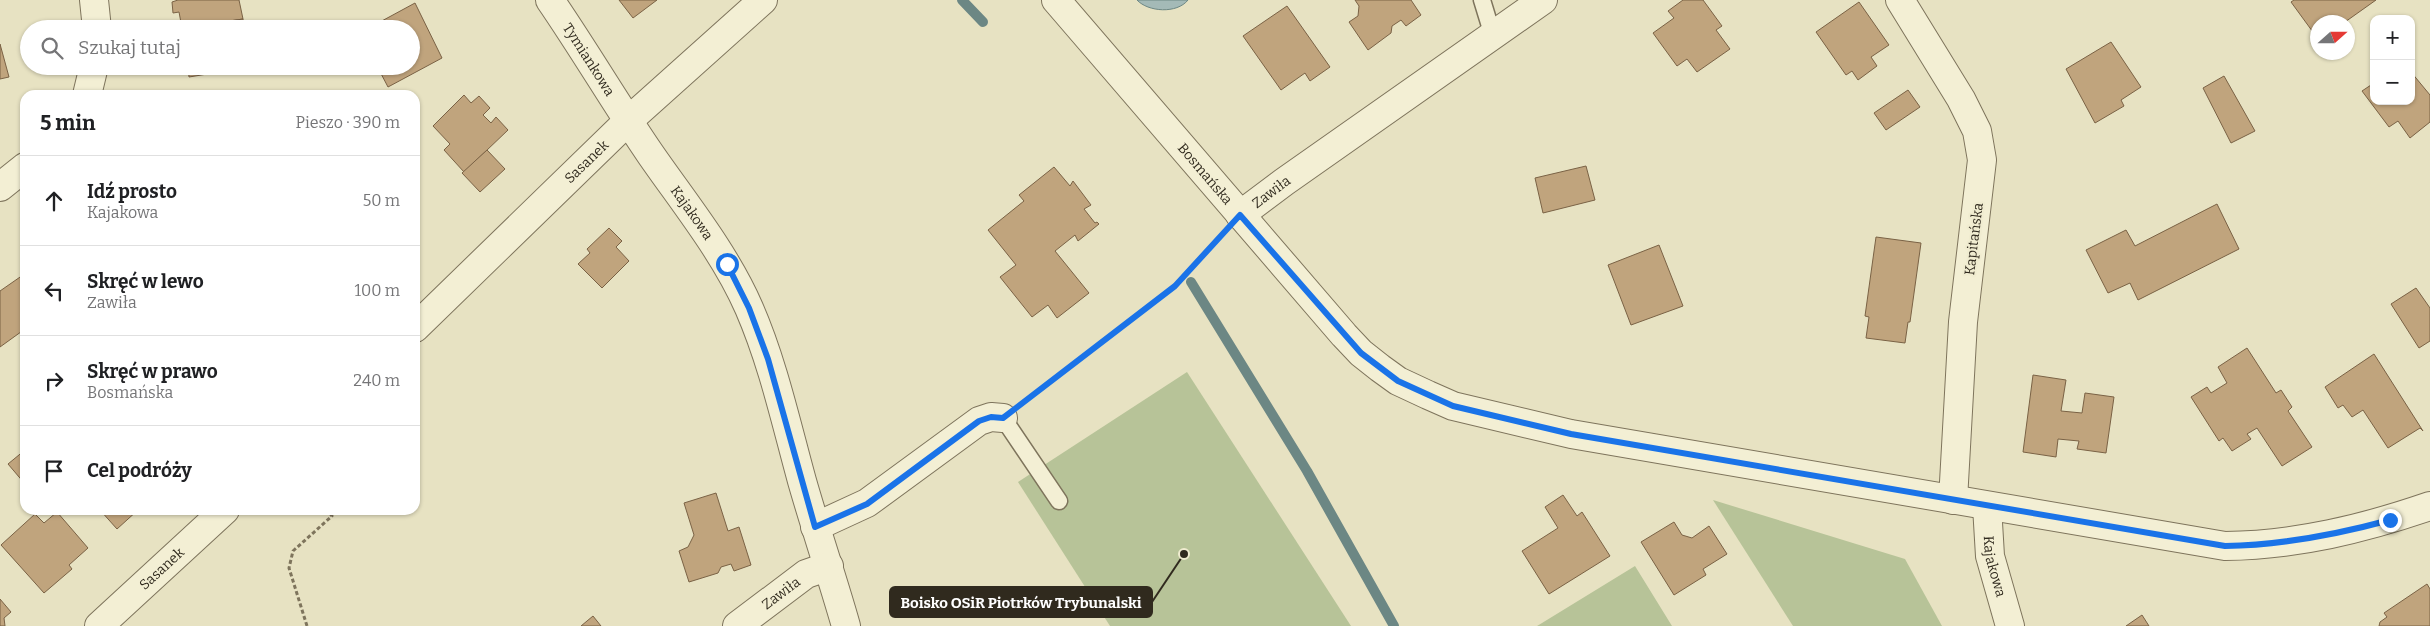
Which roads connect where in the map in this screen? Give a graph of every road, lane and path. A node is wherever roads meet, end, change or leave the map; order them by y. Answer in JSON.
{"nodes":[{"id":1,"x":94,"y":0,"type":"edge"},
{"id":2,"x":550,"y":0,"type":"edge"},
{"id":3,"x":763,"y":0,"type":"edge"},
{"id":4,"x":1056,"y":0,"type":"edge"},
{"id":5,"x":1482,"y":0,"type":"edge"},
{"id":6,"x":1543,"y":0,"type":"edge"},
{"id":7,"x":1900,"y":0,"type":"edge"},
{"id":8,"x":96,"y":20,"type":"edge"},
{"id":9,"x":1493,"y":36,"type":"junction"},
{"id":10,"x":92,"y":75,"type":"edge"},
{"id":11,"x":88,"y":90,"type":"edge"},
{"id":12,"x":628,"y":120,"type":"junction"},
{"id":13,"x":20,"y":170,"type":"edge"},
{"id":14,"x":0,"y":187,"type":"edge"},
{"id":15,"x":1240,"y":215,"type":"junction"},
{"id":16,"x":420,"y":323,"type":"edge"},
{"id":17,"x":1003,"y":418,"type":"junction"},
{"id":18,"x":1953,"y":500,"type":"junction"},
{"id":19,"x":1059,"y":501,"type":"dead end"},
{"id":20,"x":1987,"y":506,"type":"junction"},
{"id":21,"x":2430,"y":506,"type":"edge"},
{"id":22,"x":220,"y":515,"type":"edge"},
{"id":23,"x":331,"y":515,"type":"edge"},
{"id":24,"x":815,"y":527,"type":"junction"},
{"id":25,"x":829,"y":566,"type":"junction"},
{"id":26,"x":98,"y":626,"type":"edge"},
{"id":27,"x":307,"y":626,"type":"edge"},
{"id":28,"x":737,"y":626,"type":"edge"},
{"id":29,"x":846,"y":626,"type":"edge"},
{"id":30,"x":2010,"y":626,"type":"edge"}],
"edges":[{"from":1,"to":8,"type":"street"},
{"from":2,"to":12,"type":"street","name":"Tymiankowa"},
{"from":3,"to":12,"type":"street","name":"Sasanek"},
{"from":4,"to":15,"type":"street","name":"Bosmańska"},
{"from":5,"to":9,"type":"lane"},
{"from":6,"to":9,"type":"street","name":"Zawiła"},
{"from":7,"to":18,"type":"street","name":"Kapitańska"},
{"from":9,"to":15,"type":"street","name":"Zawiła"},
{"from":10,"to":11,"type":"street"},
{"from":12,"to":16,"type":"street","name":"Sasanek"},
{"from":12,"to":24,"type":"street","name":"Kajakowa"},
{"from":13,"to":14,"type":"street"},
{"from":15,"to":17,"type":"path","name":"Zawiła"},
{"from":15,"to":18,"type":"street","name":"Bosmańska"},
{"from":17,"to":19,"type":"lane"},
{"from":17,"to":24,"type":"street"},
{"from":18,"to":20,"type":"street","name":"Bosmańska"},
{"from":20,"to":21,"type":"street","name":"Bosmańska"},
{"from":20,"to":30,"type":"street","name":"Kajakowa"},
{"from":22,"to":26,"type":"street","name":"Sasanek"},
{"from":23,"to":27,"type":"path"},
{"from":24,"to":25,"type":"street","name":"Kajakowa"},
{"from":25,"to":28,"type":"street","name":"Zawiła"},
{"from":25,"to":29,"type":"street","name":"Kajakowa"}]}
